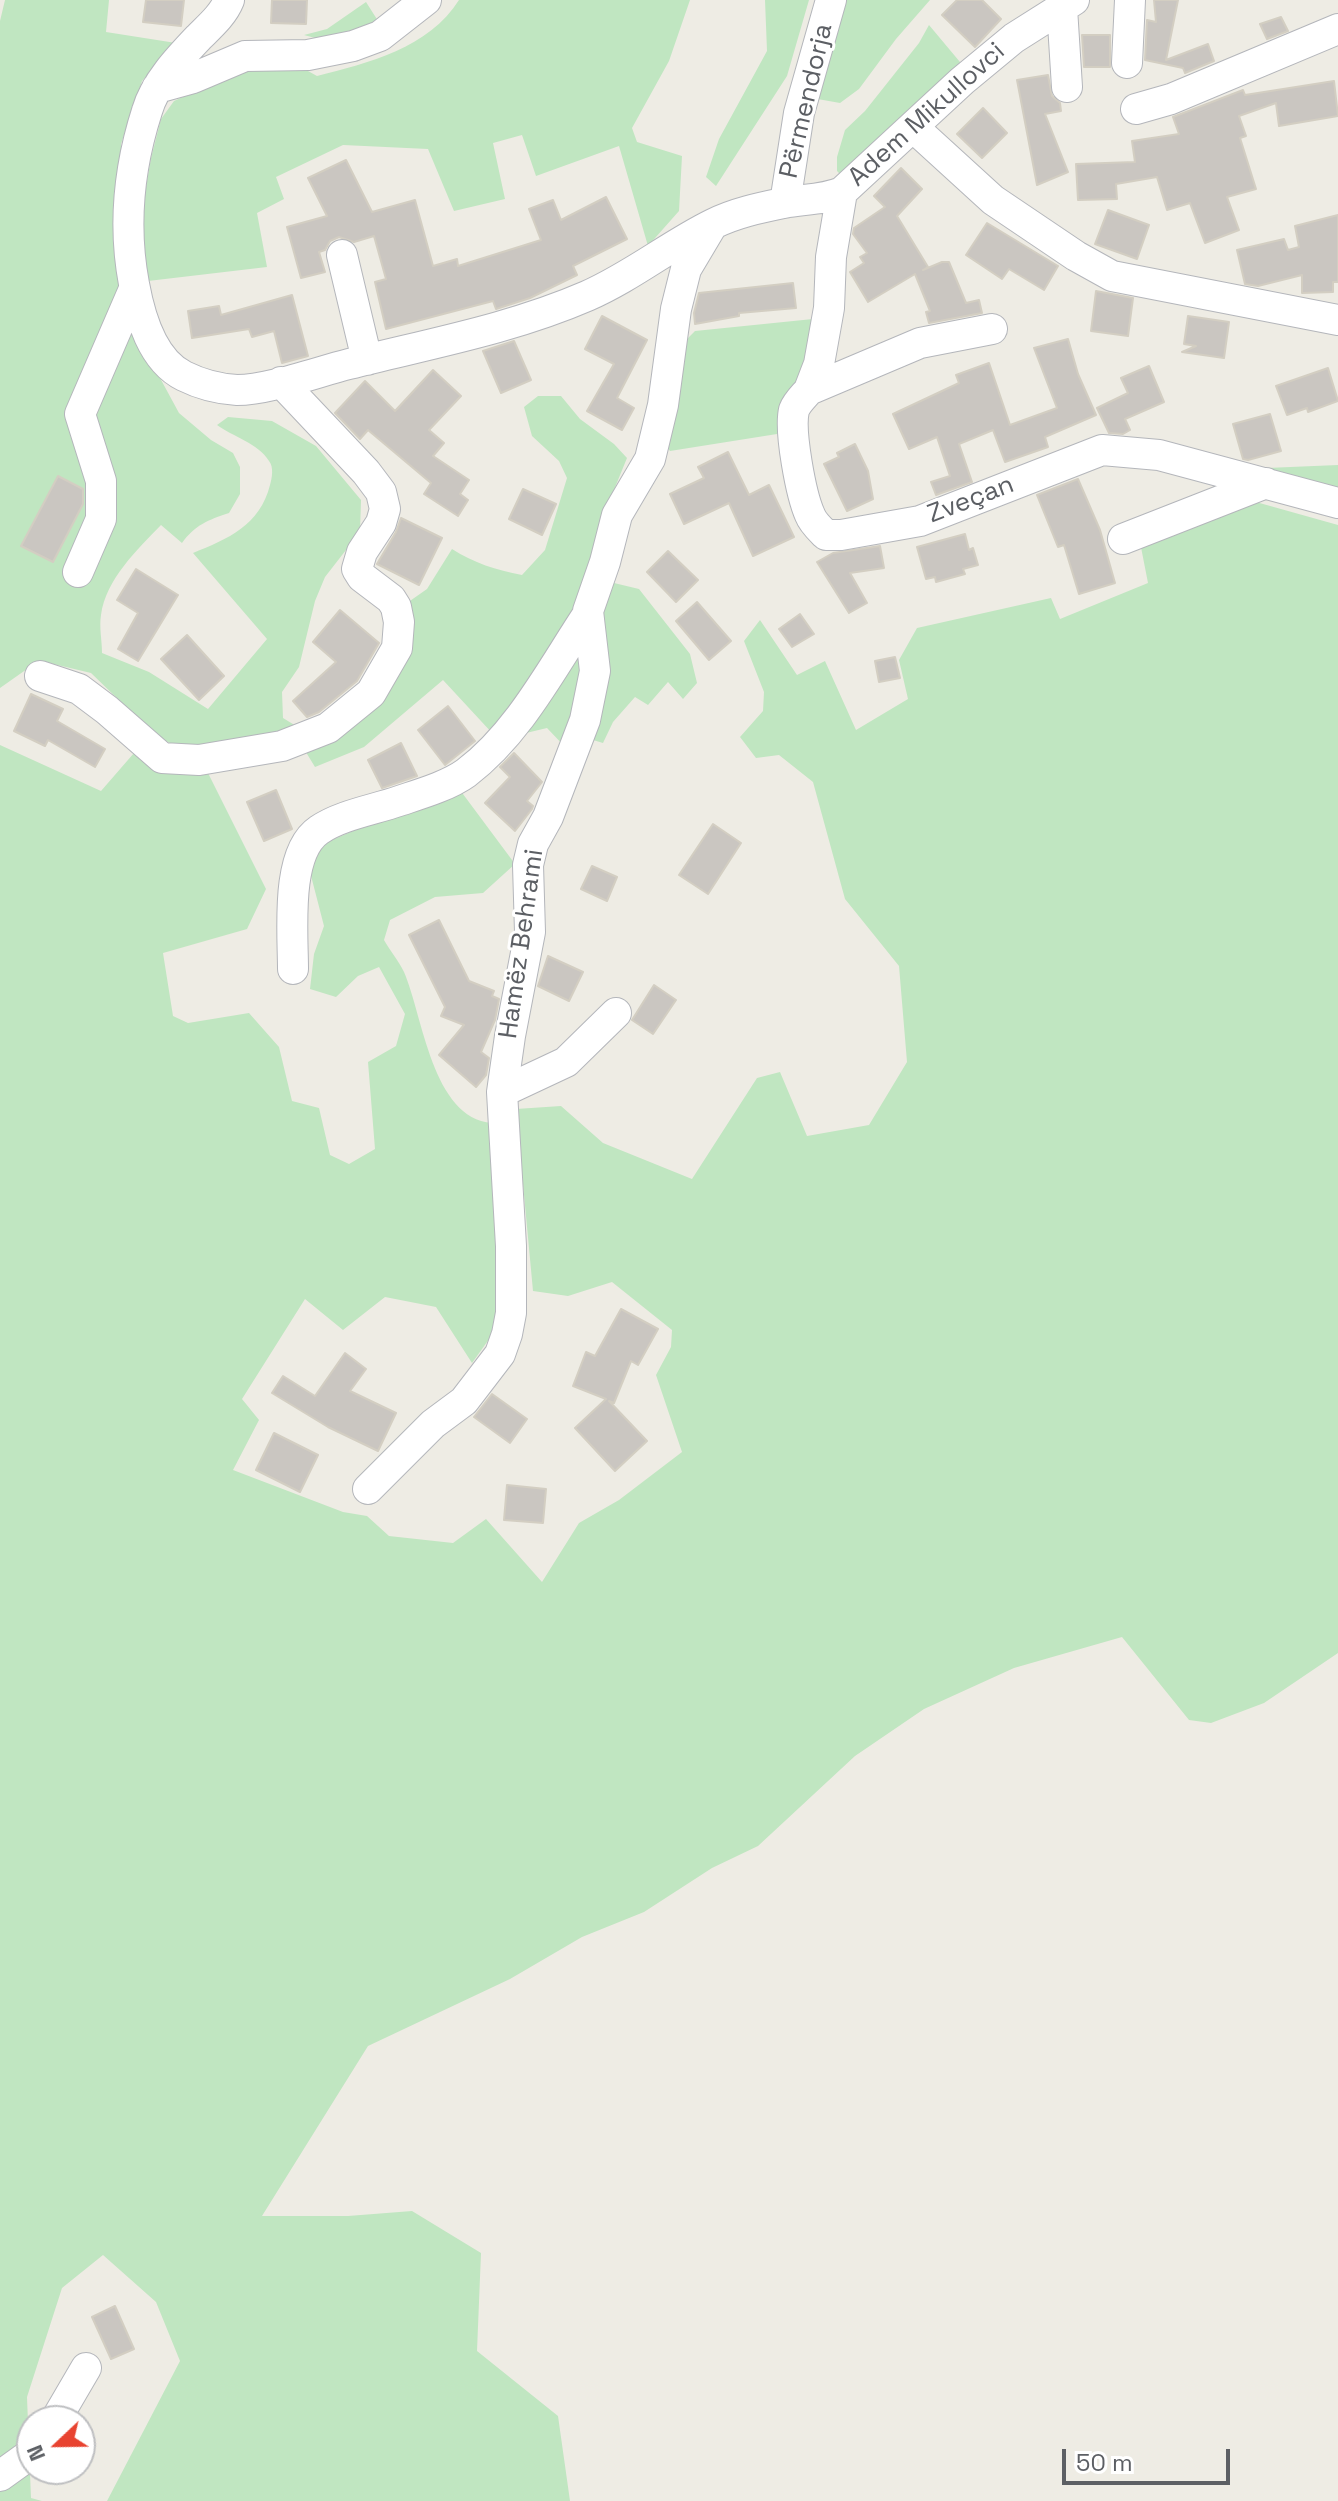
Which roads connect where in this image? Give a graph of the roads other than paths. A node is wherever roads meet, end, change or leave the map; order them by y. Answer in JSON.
{"nodes":[{"id":1,"x":229,"y":0,"type":"edge"},
{"id":2,"x":426,"y":0,"type":"edge"},
{"id":3,"x":831,"y":0,"type":"edge"},
{"id":4,"x":1130,"y":0,"type":"edge"},
{"id":5,"x":1068,"y":4,"type":"edge"},
{"id":6,"x":1338,"y":29,"type":"edge"},
{"id":7,"x":1127,"y":63,"type":"dead end"},
{"id":8,"x":1067,"y":87,"type":"dead end"},
{"id":9,"x":157,"y":88,"type":"junction"},
{"id":10,"x":1136,"y":109,"type":"dead end"},
{"id":11,"x":913,"y":127,"type":"junction"},
{"id":12,"x":842,"y":192,"type":"junction"},
{"id":13,"x":785,"y":203,"type":"junction"},
{"id":14,"x":712,"y":225,"type":"junction"},
{"id":15,"x":342,"y":255,"type":"dead end"},
{"id":16,"x":134,"y":289,"type":"junction"},
{"id":17,"x":1338,"y":320,"type":"edge"},
{"id":18,"x":992,"y":329,"type":"dead end"},
{"id":19,"x":367,"y":360,"type":"junction"},
{"id":20,"x":281,"y":382,"type":"junction"},
{"id":21,"x":809,"y":390,"type":"junction"},
{"id":22,"x":1266,"y":483,"type":"junction"},
{"id":23,"x":1338,"y":503,"type":"edge"},
{"id":24,"x":1123,"y":539,"type":"dead end"},
{"id":25,"x":78,"y":572,"type":"dead end"},
{"id":26,"x":588,"y":614,"type":"junction"},
{"id":27,"x":40,"y":676,"type":"dead end"},
{"id":28,"x":293,"y":969,"type":"dead end"},
{"id":29,"x":616,"y":1013,"type":"dead end"},
{"id":30,"x":502,"y":1092,"type":"junction"},
{"id":31,"x":368,"y":1489,"type":"dead end"},
{"id":32,"x":86,"y":2368,"type":"dead end"},
{"id":33,"x":64,"y":2405,"type":"edge"}],
"edges":[{"from":1,"to":9,"type":"street","name":"Adem Mikullovci"},
{"from":2,"to":9,"type":"street"},
{"from":3,"to":13,"type":"street","name":"Përmendorja"},
{"from":4,"to":7,"type":"street"},
{"from":5,"to":8,"type":"street","name":"Adem Mikullovci"},
{"from":5,"to":11,"type":"street","name":"Adem Mikullovci"},
{"from":6,"to":10,"type":"street"},
{"from":9,"to":16,"type":"street","name":"Adem Mikullovci"},
{"from":11,"to":12,"type":"street","name":"Adem Mikullovci"},
{"from":11,"to":17,"type":"street"},
{"from":12,"to":13,"type":"street","name":"Adem Mikullovci"},
{"from":12,"to":21,"type":"street","name":"Zveçan"},
{"from":13,"to":14,"type":"street","name":"Adem Mikullovci"},
{"from":14,"to":19,"type":"street","name":"Adem Mikullovci"},
{"from":14,"to":26,"type":"street","name":"Hamëz Behrami"},
{"from":15,"to":19,"type":"street"},
{"from":16,"to":20,"type":"street","name":"Adem Mikullovci"},
{"from":16,"to":25,"type":"street"},
{"from":18,"to":21,"type":"street"},
{"from":19,"to":20,"type":"street","name":"Adem Mikullovci"},
{"from":20,"to":27,"type":"street"},
{"from":21,"to":22,"type":"street","name":"Zveçan"},
{"from":22,"to":23,"type":"street","name":"Zveçan"},
{"from":22,"to":24,"type":"street"},
{"from":26,"to":28,"type":"street","name":"Hamëz Behrami"},
{"from":26,"to":30,"type":"street","name":"Hamëz Behrami"},
{"from":29,"to":30,"type":"street","name":"Hamëz Behrami"},
{"from":30,"to":31,"type":"street","name":"Hamëz Behrami"},
{"from":32,"to":33,"type":"street"}]}
